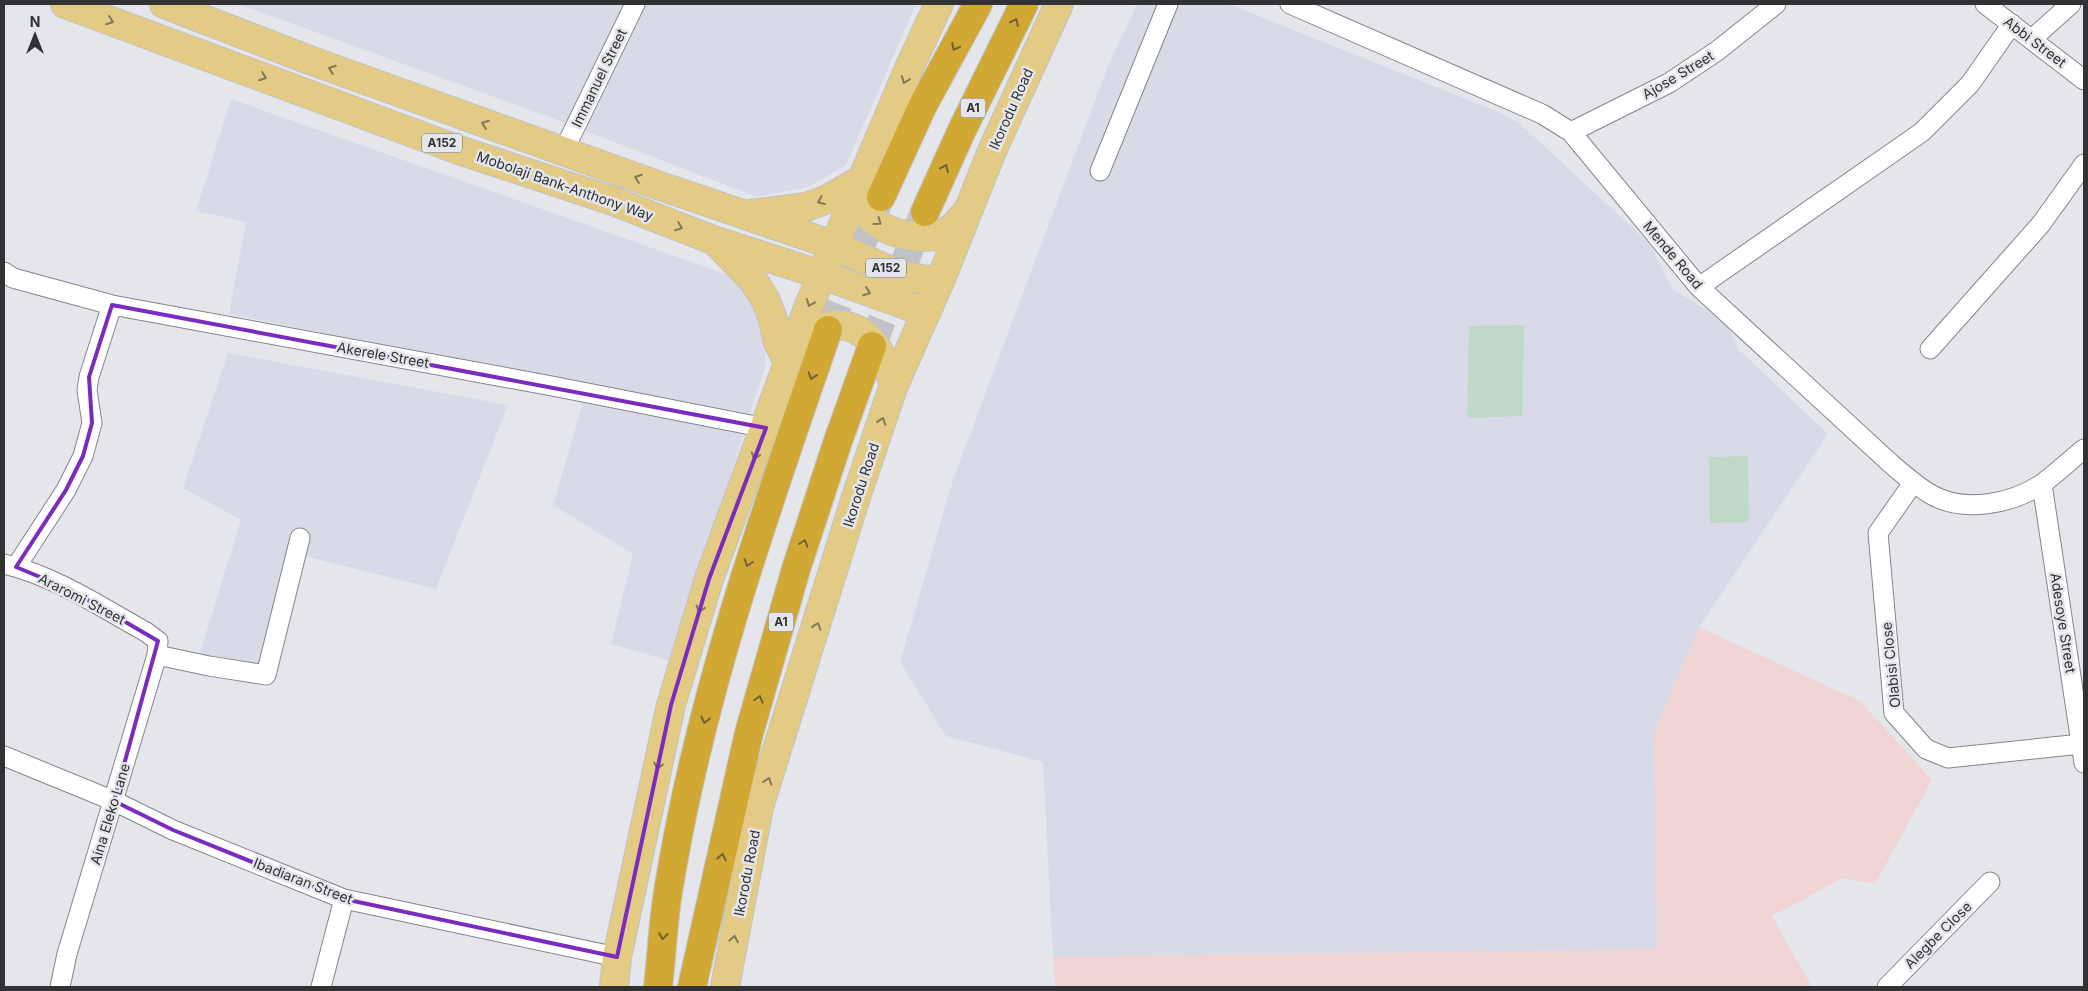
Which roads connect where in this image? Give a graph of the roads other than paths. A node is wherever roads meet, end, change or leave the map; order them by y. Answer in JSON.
{"nodes":[{"id":1,"x":65,"y":4,"type":"edge"},
{"id":2,"x":164,"y":4,"type":"edge"},
{"id":3,"x":635,"y":4,"type":"edge"},
{"id":4,"x":939,"y":4,"type":"edge"},
{"id":5,"x":978,"y":4,"type":"edge"},
{"id":6,"x":1024,"y":4,"type":"edge"},
{"id":7,"x":1059,"y":4,"type":"edge"},
{"id":8,"x":1168,"y":4,"type":"edge"},
{"id":9,"x":1290,"y":4,"type":"edge"},
{"id":10,"x":1776,"y":4,"type":"edge"},
{"id":11,"x":1985,"y":4,"type":"edge"},
{"id":12,"x":2071,"y":4,"type":"edge"},
{"id":13,"x":2012,"y":24,"type":"junction"},
{"id":14,"x":2032,"y":39,"type":"junction"},
{"id":15,"x":2084,"y":80,"type":"edge"},
{"id":16,"x":1571,"y":132,"type":"junction"},
{"id":17,"x":563,"y":152,"type":"junction"},
{"id":18,"x":2084,"y":164,"type":"edge"},
{"id":19,"x":1100,"y":172,"type":"dead end"},
{"id":20,"x":872,"y":187,"type":"junction"},
{"id":21,"x":925,"y":212,"type":"tunnel mouth"},
{"id":22,"x":966,"y":214,"type":"junction"},
{"id":23,"x":746,"y":215,"type":"junction"},
{"id":24,"x":713,"y":240,"type":"junction"},
{"id":25,"x":833,"y":245,"type":"junction"},
{"id":26,"x":4,"y":272,"type":"edge"},
{"id":27,"x":822,"y":275,"type":"junction"},
{"id":28,"x":941,"y":279,"type":"junction"},
{"id":29,"x":1699,"y":286,"type":"junction"},
{"id":30,"x":112,"y":305,"type":"junction"},
{"id":31,"x":926,"y":312,"type":"junction"},
{"id":32,"x":828,"y":330,"type":"tunnel mouth"},
{"id":33,"x":872,"y":346,"type":"tunnel mouth"},
{"id":34,"x":1930,"y":349,"type":"dead end"},
{"id":35,"x":787,"y":360,"type":"junction"},
{"id":36,"x":894,"y":385,"type":"junction"},
{"id":37,"x":766,"y":428,"type":"junction"},
{"id":38,"x":2084,"y":449,"type":"edge"},
{"id":39,"x":1913,"y":483,"type":"junction"},
{"id":40,"x":2042,"y":484,"type":"junction"},
{"id":41,"x":300,"y":538,"type":"dead end"},
{"id":42,"x":10,"y":565,"type":"edge"},
{"id":43,"x":157,"y":648,"type":"junction"},
{"id":44,"x":2081,"y":744,"type":"junction"},
{"id":45,"x":4,"y":756,"type":"edge"},
{"id":46,"x":2084,"y":763,"type":"edge"},
{"id":47,"x":114,"y":801,"type":"junction"},
{"id":48,"x":1990,"y":882,"type":"dead end"},
{"id":49,"x":344,"y":899,"type":"junction"},
{"id":50,"x":617,"y":957,"type":"junction"},
{"id":51,"x":60,"y":987,"type":"edge"},
{"id":52,"x":321,"y":987,"type":"edge"},
{"id":53,"x":614,"y":987,"type":"edge"},
{"id":54,"x":658,"y":987,"type":"edge"},
{"id":55,"x":692,"y":987,"type":"edge"},
{"id":56,"x":725,"y":987,"type":"edge"},
{"id":57,"x":1887,"y":987,"type":"edge"}],
"edges":[{"from":1,"to":24,"type":"main road","name":"Mobolaji Bank-Anthony Way","number":"A152","one_way":true},
{"from":17,"to":2,"type":"main road","number":"A152","one_way":true},
{"from":3,"to":17,"type":"street","name":"Immanuel Street"},
{"from":4,"to":20,"type":"main road","one_way":true},
{"from":5,"to":20,"type":"highway","one_way":true},
{"from":21,"to":6,"type":"highway","number":"A1","one_way":true},
{"from":7,"to":22,"type":"main road","name":"Ikorodu Road"},
{"from":8,"to":19,"type":"street"},
{"from":9,"to":16,"type":"street","name":"Mende Road"},
{"from":10,"to":16,"type":"street","name":"Ajose Street"},
{"from":11,"to":13,"type":"street","name":"Abbi Street"},
{"from":12,"to":14,"type":"street"},
{"from":13,"to":14,"type":"street","name":"Abbi Street"},
{"from":13,"to":29,"type":"street"},
{"from":14,"to":15,"type":"street","name":"Abbi Street"},
{"from":16,"to":29,"type":"street","name":"Mende Road"},
{"from":23,"to":17,"type":"main road","number":"A152","one_way":true},
{"from":18,"to":34,"type":"street"},
{"from":20,"to":22,"type":"main road","one_way":true},
{"from":20,"to":23,"type":"main road","number":"A152","one_way":true},
{"from":20,"to":25,"type":"main road"},
{"from":22,"to":28,"type":"main road","name":"Ikorodu Road"},
{"from":23,"to":25,"type":"main road","number":"A152"},
{"from":24,"to":27,"type":"main road","name":"Mobolaji Bank-Anthony Way","number":"A152"},
{"from":24,"to":35,"type":"main road","number":"A152"},
{"from":25,"to":27,"type":"main road"},
{"from":25,"to":28,"type":"main road","number":"A152"},
{"from":26,"to":30,"type":"street","name":"Akerele Street"},
{"from":27,"to":31,"type":"main road","name":"Mobolaji Bank-Anthony Way","number":"A152","one_way":true},
{"from":27,"to":35,"type":"main road","one_way":true},
{"from":28,"to":31,"type":"main road","name":"Ikorodu Road"},
{"from":29,"to":39,"type":"street","name":"Mende Road"},
{"from":30,"to":37,"type":"street","name":"Akerele Street"},
{"from":30,"to":42,"type":"street"},
{"from":31,"to":36,"type":"main road","name":"Ikorodu Road"},
{"from":32,"to":54,"type":"highway","one_way":true},
{"from":55,"to":33,"type":"highway","name":"Ikorodu Road","number":"A1","one_way":true},
{"from":35,"to":36,"type":"main road"},
{"from":35,"to":37,"type":"main road"},
{"from":56,"to":36,"type":"main road","name":"Ikorodu Road","one_way":true},
{"from":37,"to":50,"type":"main road","one_way":true},
{"from":38,"to":40,"type":"street","name":"Mende Road"},
{"from":39,"to":40,"type":"street","name":"Mende Road"},
{"from":39,"to":44,"type":"street","name":"Olabisi Close"},
{"from":40,"to":44,"type":"street","name":"Adesoye Street"},
{"from":41,"to":43,"type":"street"},
{"from":42,"to":43,"type":"street","name":"Araromi Street"},
{"from":43,"to":47,"type":"street","name":"Aina Eleko Lane"},
{"from":44,"to":46,"type":"street","name":"Adesoye Street"},
{"from":45,"to":47,"type":"street","name":"Ibadiaran Street"},
{"from":47,"to":49,"type":"street","name":"Ibadiaran Street"},
{"from":47,"to":51,"type":"street","name":"Aina Eleko Lane"},
{"from":48,"to":57,"type":"street","name":"Alegbe Close"},
{"from":49,"to":50,"type":"street","name":"Ibadiaran Street"},
{"from":49,"to":52,"type":"street"},
{"from":50,"to":53,"type":"main road"}]}
